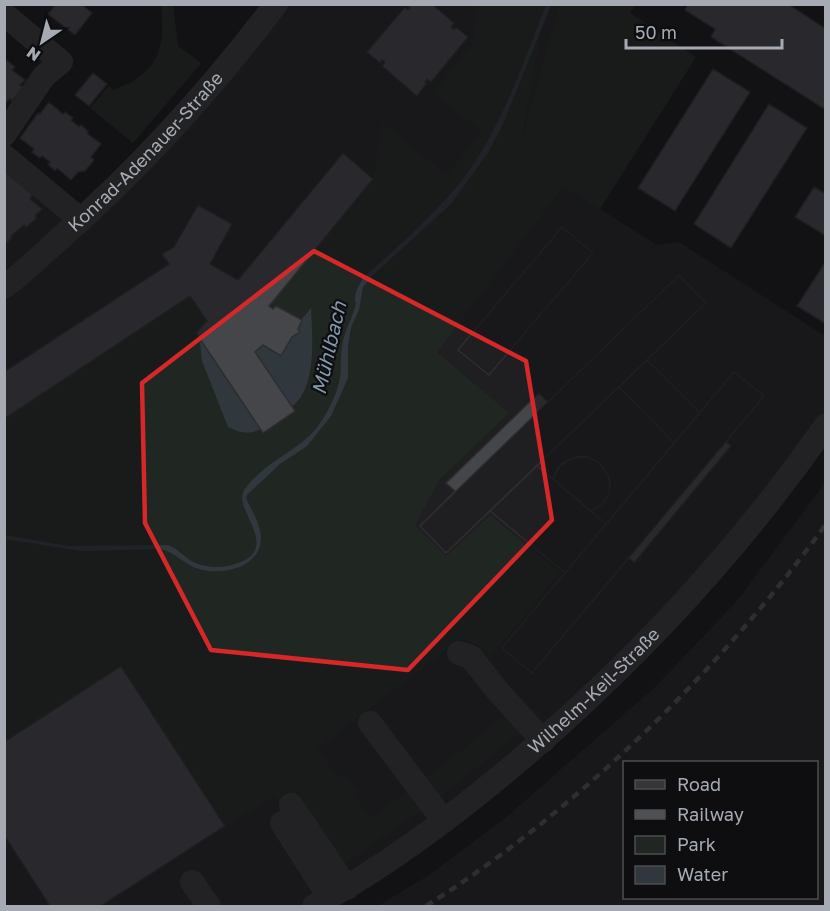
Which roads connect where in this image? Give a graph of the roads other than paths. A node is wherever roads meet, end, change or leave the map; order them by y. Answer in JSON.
{"nodes":[{"id":1,"x":276,"y":4,"type":"edge"},
{"id":2,"x":4,"y":14,"type":"edge"},
{"id":3,"x":4,"y":135,"type":"edge"},
{"id":4,"x":4,"y":156,"type":"edge"},
{"id":5,"x":81,"y":220,"type":"junction"},
{"id":6,"x":4,"y":287,"type":"edge"},
{"id":7,"x":825,"y":425,"type":"edge"},
{"id":8,"x":459,"y":653,"type":"dead end"},
{"id":9,"x":370,"y":723,"type":"dead end"},
{"id":10,"x":543,"y":741,"type":"junction"},
{"id":11,"x":287,"y":814,"type":"dead end"},
{"id":12,"x":444,"y":821,"type":"junction"},
{"id":13,"x":192,"y":882,"type":"dead end"},
{"id":14,"x":330,"y":898,"type":"edge"},
{"id":15,"x":209,"y":906,"type":"edge"}],
"edges":[{"from":1,"to":5,"type":"street","name":"Konrad-Adenauer-Straße"},
{"from":2,"to":3,"type":"street"},
{"from":4,"to":5,"type":"street"},
{"from":5,"to":6,"type":"street","name":"Konrad-Adenauer-Straße"},
{"from":7,"to":10,"type":"street","name":"Wilhelm-Keil-Straße"},
{"from":8,"to":10,"type":"street"},
{"from":9,"to":12,"type":"street"},
{"from":10,"to":12,"type":"street","name":"Wilhelm-Keil-Straße"},
{"from":11,"to":14,"type":"street"},
{"from":12,"to":14,"type":"street","name":"Wilhelm-Keil-Straße"},
{"from":13,"to":15,"type":"street"}]}
